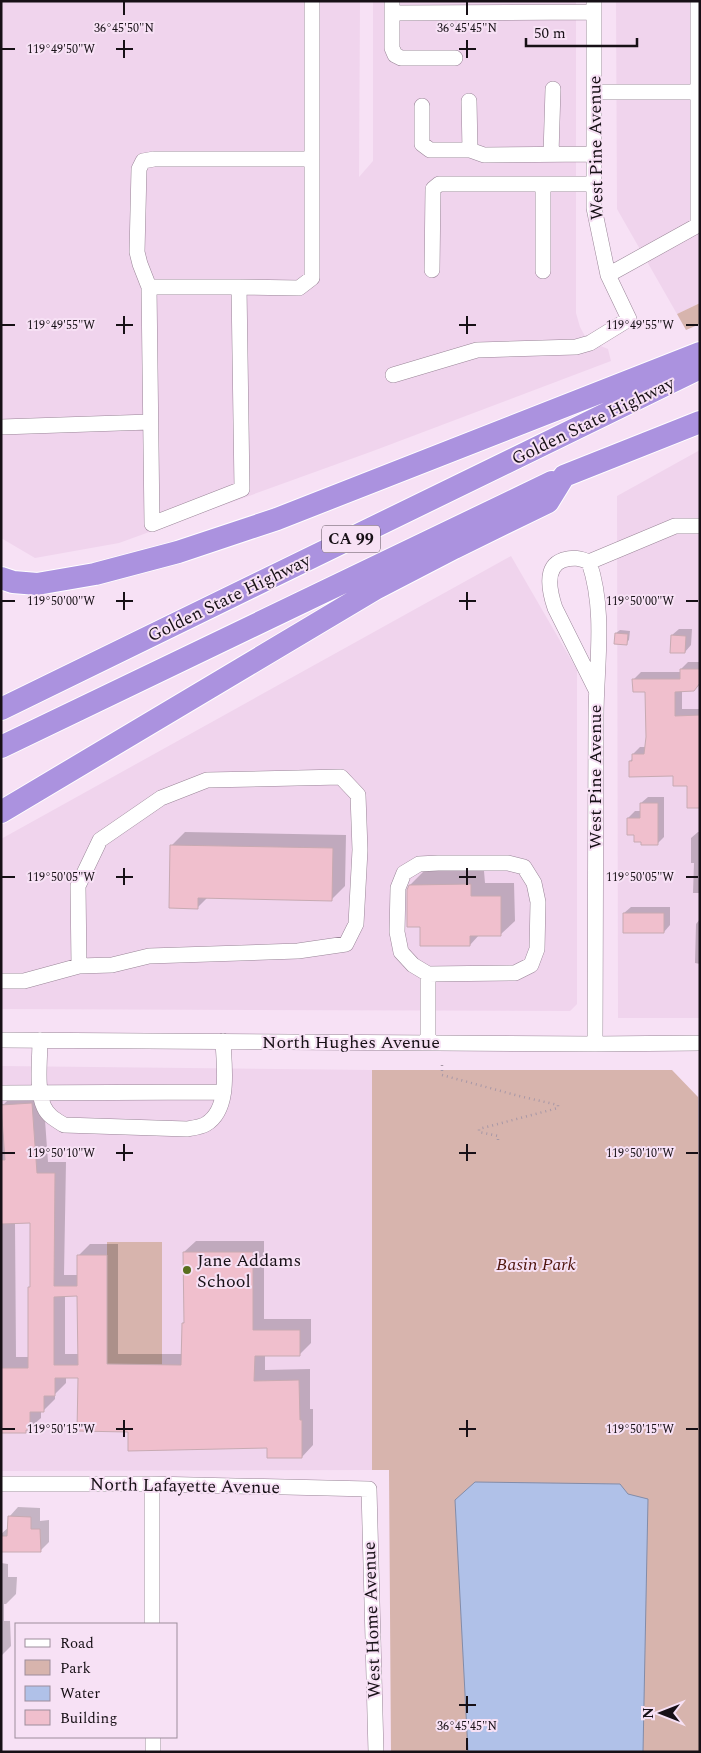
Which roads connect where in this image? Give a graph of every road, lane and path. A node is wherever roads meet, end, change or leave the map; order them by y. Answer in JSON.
{"nodes":[{"id":1,"x":312,"y":1,"type":"edge"},
{"id":2,"x":698,"y":1,"type":"edge"},
{"id":3,"x":392,"y":7,"type":"edge"},
{"id":4,"x":594,"y":7,"type":"edge"},
{"id":5,"x":455,"y":58,"type":"dead end"},
{"id":6,"x":553,"y":89,"type":"dead end"},
{"id":7,"x":594,"y":92,"type":"junction"},
{"id":8,"x":699,"y":92,"type":"edge"},
{"id":9,"x":469,"y":101,"type":"dead end"},
{"id":10,"x":422,"y":106,"type":"dead end"},
{"id":11,"x":470,"y":150,"type":"junction"},
{"id":12,"x":551,"y":154,"type":"junction"},
{"id":13,"x":594,"y":154,"type":"junction"},
{"id":14,"x":312,"y":159,"type":"junction"},
{"id":15,"x":543,"y":184,"type":"junction"},
{"id":16,"x":594,"y":184,"type":"junction"},
{"id":17,"x":699,"y":224,"type":"edge"},
{"id":18,"x":432,"y":270,"type":"dead end"},
{"id":19,"x":543,"y":271,"type":"dead end"},
{"id":20,"x":608,"y":274,"type":"junction"},
{"id":21,"x":149,"y":287,"type":"junction"},
{"id":22,"x":239,"y":287,"type":"junction"},
{"id":23,"x":700,"y":353,"type":"edge"},
{"id":24,"x":700,"y":368,"type":"edge"},
{"id":25,"x":393,"y":375,"type":"dead end"},
{"id":26,"x":700,"y":410,"type":"edge"},
{"id":27,"x":150,"y":422,"type":"junction"},
{"id":28,"x":700,"y":422,"type":"edge"},
{"id":29,"x":1,"y":427,"type":"edge"},
{"id":30,"x":564,"y":476,"type":"junction"},
{"id":31,"x":700,"y":526,"type":"edge"},
{"id":32,"x":589,"y":562,"type":"junction"},
{"id":33,"x":1,"y":578,"type":"edge"},
{"id":34,"x":596,"y":690,"type":"junction"},
{"id":35,"x":1,"y":709,"type":"edge"},
{"id":36,"x":1,"y":747,"type":"edge"},
{"id":37,"x":1,"y":812,"type":"edge"},
{"id":38,"x":79,"y":966,"type":"junction"},
{"id":39,"x":428,"y":974,"type":"junction"},
{"id":40,"x":1,"y":981,"type":"edge"},
{"id":41,"x":1,"y":1040,"type":"edge"},
{"id":42,"x":40,"y":1040,"type":"junction"},
{"id":43,"x":223,"y":1041,"type":"junction"},
{"id":44,"x":428,"y":1042,"type":"junction"},
{"id":45,"x":700,"y":1043,"type":"edge"},
{"id":46,"x":595,"y":1044,"type":"junction"},
{"id":47,"x":442,"y":1065,"type":"dead end"},
{"id":48,"x":40,"y":1092,"type":"junction"},
{"id":49,"x":223,"y":1092,"type":"junction"},
{"id":50,"x":1,"y":1093,"type":"edge"},
{"id":51,"x":498,"y":1140,"type":"dead end"},
{"id":52,"x":1,"y":1484,"type":"edge"},
{"id":53,"x":152,"y":1484,"type":"junction"},
{"id":54,"x":369,"y":1489,"type":"joint"},
{"id":55,"x":152,"y":1623,"type":"edge"},
{"id":56,"x":153,"y":1738,"type":"edge"},
{"id":57,"x":153,"y":1752,"type":"edge"},
{"id":58,"x":376,"y":1752,"type":"edge"}],
"edges":[{"from":1,"to":14,"type":"street"},
{"from":2,"to":8,"type":"street"},
{"from":3,"to":4,"type":"street"},
{"from":3,"to":5,"type":"street"},
{"from":4,"to":7,"type":"street","name":"West Pine Avenue"},
{"from":6,"to":12,"type":"street"},
{"from":7,"to":8,"type":"street"},
{"from":7,"to":13,"type":"street","name":"West Pine Avenue"},
{"from":8,"to":17,"type":"street"},
{"from":9,"to":11,"type":"street"},
{"from":10,"to":11,"type":"street"},
{"from":11,"to":12,"type":"street"},
{"from":12,"to":13,"type":"street"},
{"from":13,"to":16,"type":"street","name":"West Pine Avenue"},
{"from":14,"to":21,"type":"street"},
{"from":14,"to":22,"type":"street"},
{"from":15,"to":16,"type":"street"},
{"from":15,"to":18,"type":"street"},
{"from":15,"to":19,"type":"street"},
{"from":16,"to":20,"type":"street","name":"West Pine Avenue"},
{"from":17,"to":20,"type":"street"},
{"from":20,"to":25,"type":"street","name":"West Pine Avenue"},
{"from":21,"to":22,"type":"street"},
{"from":21,"to":27,"type":"street"},
{"from":22,"to":27,"type":"street"},
{"from":23,"to":33,"type":"highway"},
{"from":24,"to":35,"type":"highway","name":"Golden State Highway","number":"CA 99"},
{"from":26,"to":30,"type":"highway","name":"Golden State Highway","number":"CA 99"},
{"from":27,"to":29,"type":"street"},
{"from":28,"to":30,"type":"highway"},
{"from":30,"to":36,"type":"highway","name":"Golden State Highway","number":"CA 99"},
{"from":30,"to":37,"type":"highway"},
{"from":31,"to":32,"type":"street"},
{"from":32,"to":34,"type":"street","name":"West Pine Avenue"},
{"from":32,"to":34,"type":"street","name":"West Pine Avenue"},
{"from":34,"to":46,"type":"street","name":"West Pine Avenue"},
{"from":38,"to":38,"type":"street"},
{"from":38,"to":40,"type":"street"},
{"from":39,"to":39,"type":"street"},
{"from":39,"to":44,"type":"street"},
{"from":41,"to":42,"type":"street","name":"North Hughes Avenue"},
{"from":42,"to":43,"type":"street","name":"North Hughes Avenue"},
{"from":42,"to":48,"type":"street"},
{"from":43,"to":44,"type":"street","name":"North Hughes Avenue"},
{"from":43,"to":49,"type":"street"},
{"from":44,"to":46,"type":"street","name":"North Hughes Avenue"},
{"from":45,"to":46,"type":"street","name":"North Hughes Avenue"},
{"from":47,"to":51,"type":"path"},
{"from":48,"to":49,"type":"street"},
{"from":48,"to":49,"type":"street"},
{"from":48,"to":50,"type":"street"},
{"from":52,"to":53,"type":"street","name":"North Lafayette Avenue"},
{"from":53,"to":54,"type":"street","name":"North Lafayette Avenue"},
{"from":53,"to":55,"type":"street"},
{"from":54,"to":58,"type":"street","name":"West Home Avenue"},
{"from":56,"to":57,"type":"street"}]}
